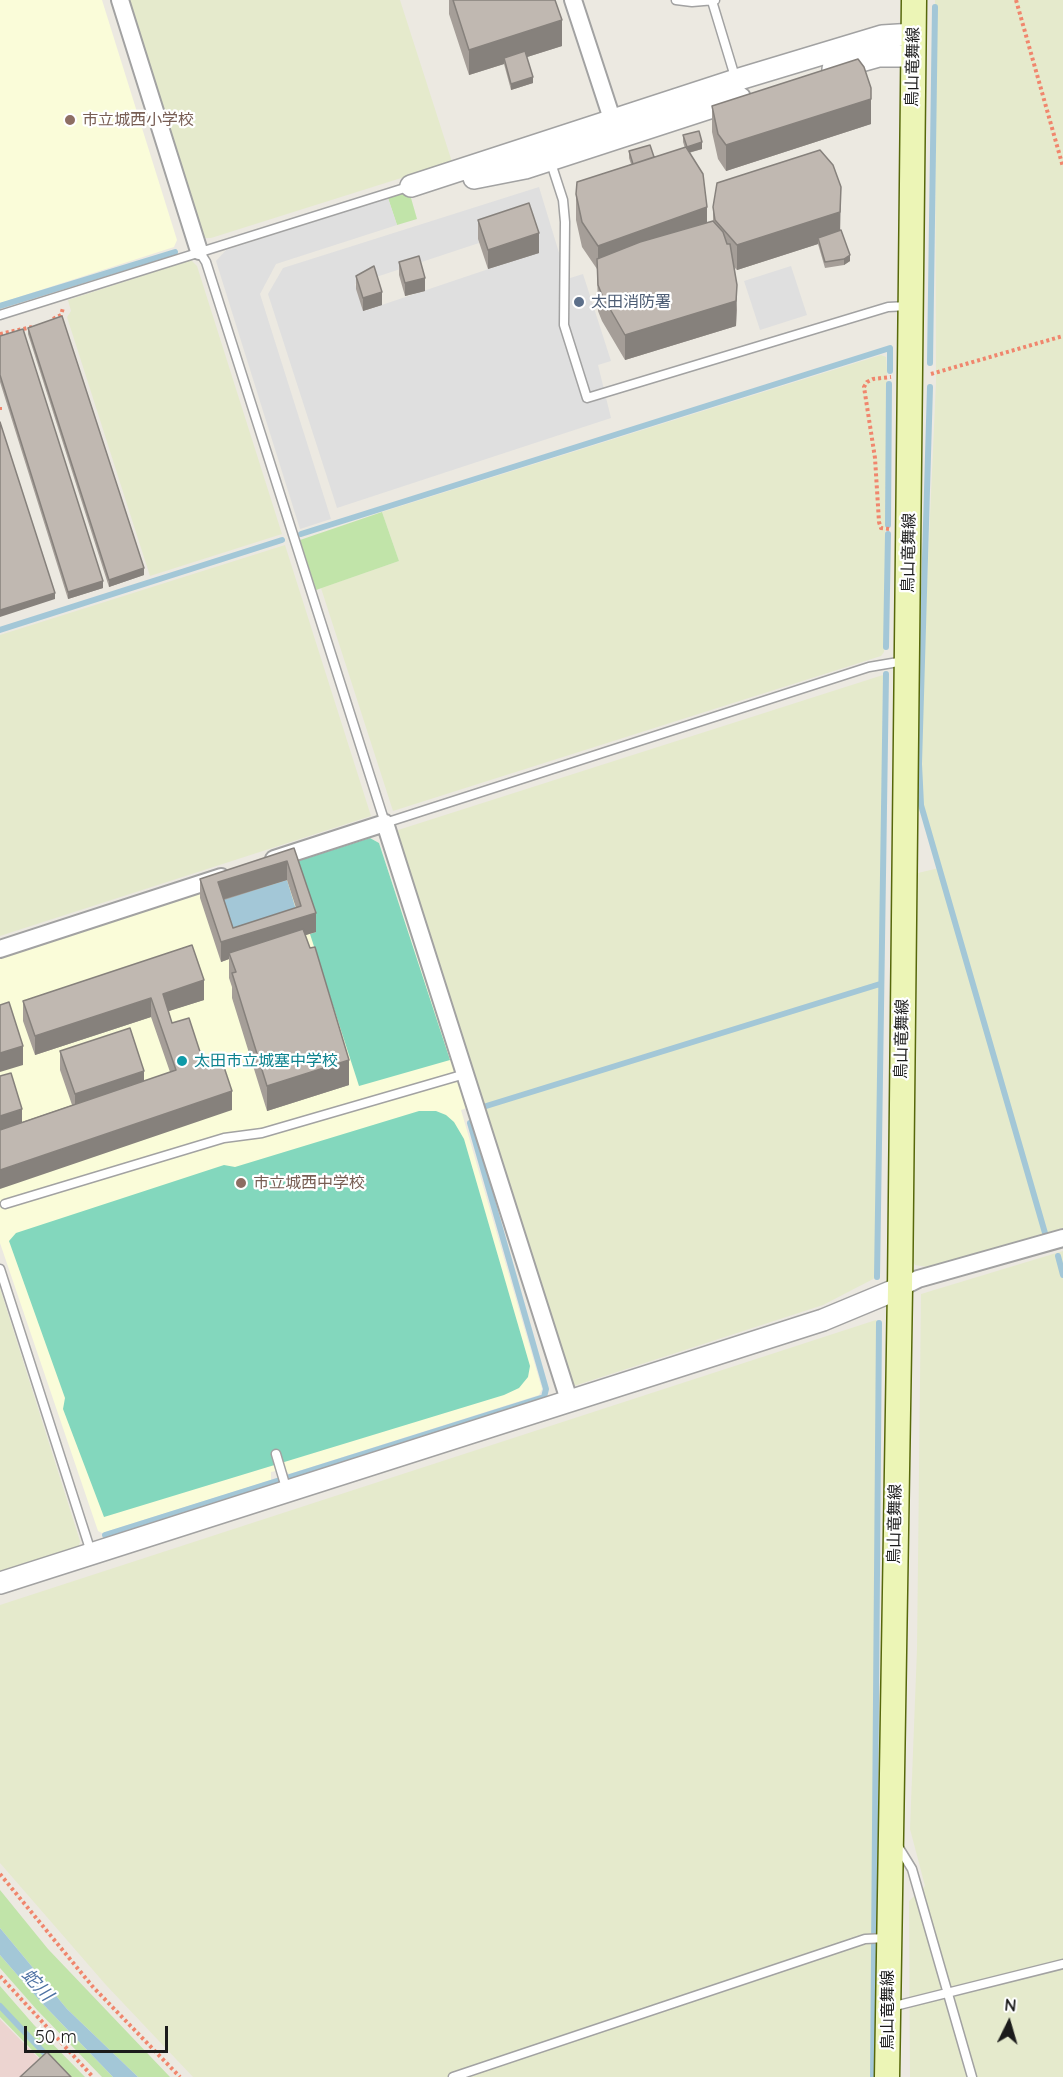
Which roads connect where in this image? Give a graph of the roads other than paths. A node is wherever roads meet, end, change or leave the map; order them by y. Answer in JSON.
{"nodes":[{"id":1,"x":120,"y":0,"type":"edge"},
{"id":2,"x":573,"y":0,"type":"edge"},
{"id":3,"x":676,"y":0,"type":"edge"},
{"id":4,"x":914,"y":0,"type":"edge"},
{"id":5,"x":713,"y":1,"type":"edge"},
{"id":6,"x":914,"y":45,"type":"junction"},
{"id":7,"x":739,"y":89,"type":"junction"},
{"id":8,"x":616,"y":130,"type":"junction"},
{"id":9,"x":547,"y":152,"type":"junction"},
{"id":10,"x":411,"y":186,"type":"joint"},
{"id":11,"x":199,"y":251,"type":"junction"},
{"id":12,"x":911,"y":306,"type":"junction"},
{"id":13,"x":0,"y":315,"type":"edge"},
{"id":14,"x":907,"y":660,"type":"junction"},
{"id":15,"x":385,"y":823,"type":"junction"},
{"id":16,"x":262,"y":863,"type":"edge"},
{"id":17,"x":240,"y":870,"type":"edge"},
{"id":18,"x":0,"y":948,"type":"edge"},
{"id":19,"x":465,"y":1074,"type":"junction"},
{"id":20,"x":5,"y":1204,"type":"dead end"},
{"id":21,"x":1063,"y":1238,"type":"edge"},
{"id":22,"x":0,"y":1269,"type":"edge"},
{"id":23,"x":900,"y":1288,"type":"junction"},
{"id":24,"x":569,"y":1400,"type":"junction"},
{"id":25,"x":276,"y":1454,"type":"dead end"},
{"id":26,"x":286,"y":1487,"type":"junction"},
{"id":27,"x":91,"y":1553,"type":"junction"},
{"id":28,"x":0,"y":1583,"type":"edge"},
{"id":29,"x":890,"y":1836,"type":"junction"},
{"id":30,"x":888,"y":1938,"type":"junction"},
{"id":31,"x":1063,"y":1964,"type":"edge"},
{"id":32,"x":949,"y":1994,"type":"junction"},
{"id":33,"x":888,"y":2008,"type":"junction"},
{"id":34,"x":453,"y":2077,"type":"edge"},
{"id":35,"x":887,"y":2077,"type":"edge"},
{"id":36,"x":972,"y":2077,"type":"edge"}],
"edges":[{"from":1,"to":11,"type":"street"},
{"from":2,"to":8,"type":"street"},
{"from":3,"to":5,"type":"lane"},
{"from":4,"to":6,"type":"main road","name":"鳥山竜舞線"},
{"from":5,"to":7,"type":"lane"},
{"from":6,"to":7,"type":"street"},
{"from":6,"to":12,"type":"main road","name":"鳥山竜舞線"},
{"from":7,"to":8,"type":"street"},
{"from":8,"to":9,"type":"street"},
{"from":9,"to":10,"type":"street"},
{"from":9,"to":12,"type":"lane"},
{"from":10,"to":11,"type":"lane"},
{"from":11,"to":13,"type":"lane"},
{"from":11,"to":15,"type":"lane"},
{"from":12,"to":14,"type":"main road","name":"鳥山竜舞線"},
{"from":14,"to":15,"type":"lane"},
{"from":14,"to":23,"type":"main road","name":"鳥山竜舞線"},
{"from":15,"to":16,"type":"street"},
{"from":15,"to":19,"type":"street"},
{"from":17,"to":18,"type":"street"},
{"from":19,"to":20,"type":"lane"},
{"from":19,"to":24,"type":"street"},
{"from":21,"to":23,"type":"street"},
{"from":22,"to":27,"type":"lane"},
{"from":23,"to":24,"type":"street"},
{"from":23,"to":29,"type":"main road","name":"鳥山竜舞線"},
{"from":24,"to":26,"type":"street"},
{"from":25,"to":26,"type":"lane"},
{"from":26,"to":27,"type":"street"},
{"from":27,"to":28,"type":"street"},
{"from":29,"to":30,"type":"main road","name":"鳥山竜舞線"},
{"from":29,"to":32,"type":"lane"},
{"from":30,"to":33,"type":"main road","name":"鳥山竜舞線"},
{"from":30,"to":34,"type":"lane"},
{"from":31,"to":32,"type":"lane"},
{"from":32,"to":33,"type":"lane"},
{"from":32,"to":36,"type":"lane"},
{"from":33,"to":35,"type":"main road","name":"鳥山竜舞線"}]}
